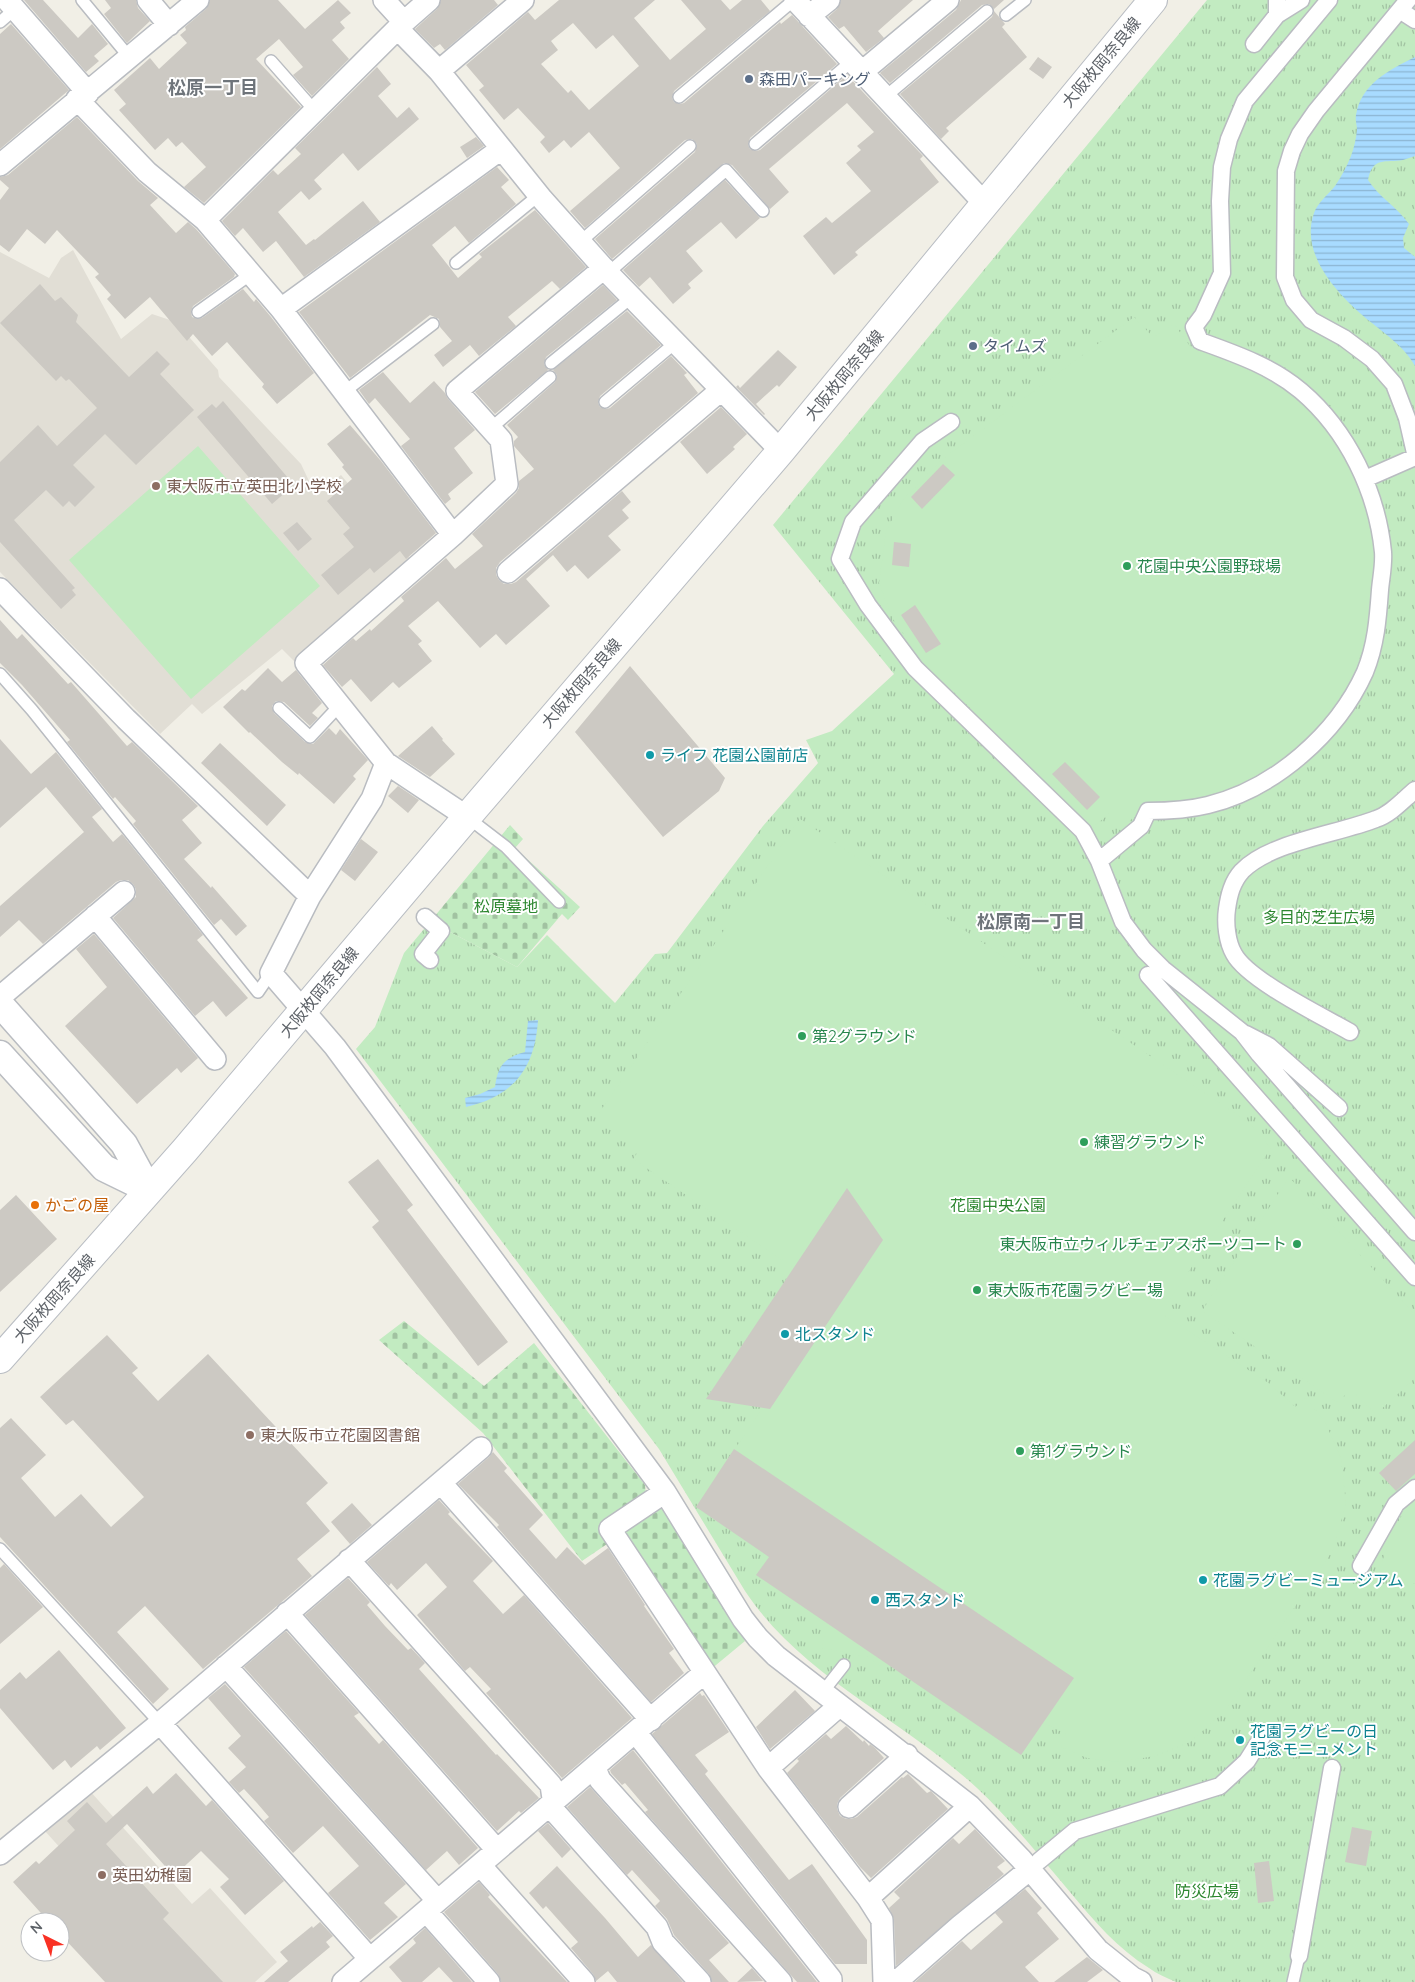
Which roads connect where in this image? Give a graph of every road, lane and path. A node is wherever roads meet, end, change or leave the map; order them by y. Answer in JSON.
{"nodes":[{"id":1,"x":82,"y":0,"type":"edge"},
{"id":2,"x":148,"y":0,"type":"edge"},
{"id":3,"x":198,"y":0,"type":"edge"},
{"id":4,"x":384,"y":0,"type":"edge"},
{"id":5,"x":429,"y":0,"type":"edge"},
{"id":6,"x":523,"y":0,"type":"edge"},
{"id":7,"x":794,"y":0,"type":"edge"},
{"id":8,"x":829,"y":0,"type":"edge"},
{"id":9,"x":948,"y":0,"type":"edge"},
{"id":10,"x":1025,"y":0,"type":"edge"},
{"id":11,"x":1153,"y":0,"type":"edge"},
{"id":12,"x":1301,"y":0,"type":"edge"},
{"id":13,"x":1329,"y":0,"type":"edge"},
{"id":14,"x":1404,"y":6,"type":"edge"},
{"id":15,"x":1277,"y":8,"type":"edge"},
{"id":16,"x":7,"y":10,"type":"edge"},
{"id":17,"x":987,"y":11,"type":"dead end"},
{"id":18,"x":1006,"y":15,"type":"dead end"},
{"id":19,"x":809,"y":16,"type":"junction"},
{"id":20,"x":1415,"y":20,"type":"edge"},
{"id":21,"x":169,"y":25,"type":"junction"},
{"id":22,"x":401,"y":25,"type":"junction"},
{"id":23,"x":1254,"y":44,"type":"dead end"},
{"id":24,"x":130,"y":58,"type":"junction"},
{"id":25,"x":271,"y":61,"type":"dead end"},
{"id":26,"x":857,"y":67,"type":"junction"},
{"id":27,"x":439,"y":71,"type":"junction"},
{"id":28,"x":83,"y":96,"type":"junction"},
{"id":29,"x":679,"y":97,"type":"dead end"},
{"id":30,"x":885,"y":97,"type":"junction"},
{"id":31,"x":315,"y":111,"type":"junction"},
{"id":32,"x":755,"y":144,"type":"dead end"},
{"id":33,"x":690,"y":146,"type":"dead end"},
{"id":34,"x":501,"y":149,"type":"junction"},
{"id":35,"x":0,"y":165,"type":"edge"},
{"id":36,"x":539,"y":195,"type":"junction"},
{"id":37,"x":984,"y":204,"type":"junction"},
{"id":38,"x":763,"y":211,"type":"dead end"},
{"id":39,"x":205,"y":220,"type":"junction"},
{"id":40,"x":580,"y":242,"type":"junction"},
{"id":41,"x":456,"y":263,"type":"dead end"},
{"id":42,"x":606,"y":271,"type":"junction"},
{"id":43,"x":251,"y":274,"type":"junction"},
{"id":44,"x":632,"y":297,"type":"junction"},
{"id":45,"x":282,"y":309,"type":"junction"},
{"id":46,"x":198,"y":312,"type":"dead end"},
{"id":47,"x":433,"y":324,"type":"dead end"},
{"id":48,"x":675,"y":343,"type":"junction"},
{"id":49,"x":551,"y":363,"type":"dead end"},
{"id":50,"x":550,"y":377,"type":"dead end"},
{"id":51,"x":721,"y":390,"type":"junction"},
{"id":52,"x":344,"y":392,"type":"junction"},
{"id":53,"x":605,"y":402,"type":"dead end"},
{"id":54,"x":951,"y":422,"type":"dead end"},
{"id":55,"x":490,"y":429,"type":"junction"},
{"id":56,"x":781,"y":451,"type":"junction"},
{"id":57,"x":1415,"y":455,"type":"edge"},
{"id":58,"x":1365,"y":479,"type":"junction"},
{"id":59,"x":453,"y":535,"type":"junction"},
{"id":60,"x":508,"y":572,"type":"dead end"},
{"id":61,"x":0,"y":589,"type":"edge"},
{"id":62,"x":0,"y":674,"type":"edge"},
{"id":63,"x":340,"y":705,"type":"junction"},
{"id":64,"x":278,"y":708,"type":"dead end"},
{"id":65,"x":386,"y":763,"type":"junction"},
{"id":66,"x":1415,"y":790,"type":"edge"},
{"id":67,"x":466,"y":817,"type":"junction"},
{"id":68,"x":1099,"y":861,"type":"junction"},
{"id":69,"x":124,"y":892,"type":"dead end"},
{"id":70,"x":310,"y":896,"type":"junction"},
{"id":71,"x":558,"y":902,"type":"dead end"},
{"id":72,"x":95,"y":916,"type":"junction"},
{"id":73,"x":424,"y":917,"type":"dead end"},
{"id":74,"x":430,"y":960,"type":"dead end"},
{"id":75,"x":271,"y":973,"type":"junction"},
{"id":76,"x":1148,"y":975,"type":"dead end"},
{"id":77,"x":0,"y":997,"type":"edge"},
{"id":78,"x":0,"y":1004,"type":"edge"},
{"id":79,"x":304,"y":1010,"type":"junction"},
{"id":80,"x":1242,"y":1032,"type":"junction"},
{"id":81,"x":1350,"y":1032,"type":"dead end"},
{"id":82,"x":0,"y":1054,"type":"edge"},
{"id":83,"x":215,"y":1059,"type":"dead end"},
{"id":84,"x":1339,"y":1108,"type":"dead end"},
{"id":85,"x":149,"y":1190,"type":"junction"},
{"id":86,"x":1415,"y":1232,"type":"edge"},
{"id":87,"x":1415,"y":1277,"type":"edge"},
{"id":88,"x":0,"y":1359,"type":"edge"},
{"id":89,"x":481,"y":1448,"type":"dead end"},
{"id":90,"x":441,"y":1483,"type":"junction"},
{"id":91,"x":1415,"y":1488,"type":"edge"},
{"id":92,"x":665,"y":1492,"type":"junction"},
{"id":93,"x":0,"y":1549,"type":"edge"},
{"id":94,"x":349,"y":1560,"type":"junction"},
{"id":95,"x":1361,"y":1566,"type":"dead end"},
{"id":96,"x":287,"y":1613,"type":"junction"},
{"id":97,"x":844,"y":1665,"type":"dead end"},
{"id":98,"x":226,"y":1666,"type":"junction"},
{"id":99,"x":704,"y":1673,"type":"junction"},
{"id":100,"x":822,"y":1693,"type":"junction"},
{"id":101,"x":839,"y":1706,"type":"junction"},
{"id":102,"x":160,"y":1723,"type":"junction"},
{"id":103,"x":643,"y":1726,"type":"junction"},
{"id":104,"x":1262,"y":1737,"type":"dead end"},
{"id":105,"x":907,"y":1755,"type":"junction"},
{"id":106,"x":595,"y":1768,"type":"junction"},
{"id":107,"x":768,"y":1768,"type":"junction"},
{"id":108,"x":1332,"y":1768,"type":"dead end"},
{"id":109,"x":555,"y":1802,"type":"junction"},
{"id":110,"x":970,"y":1806,"type":"junction"},
{"id":111,"x":849,"y":1807,"type":"dead end"},
{"id":112,"x":497,"y":1850,"type":"junction"},
{"id":113,"x":0,"y":1854,"type":"edge"},
{"id":114,"x":480,"y":1865,"type":"junction"},
{"id":115,"x":1034,"y":1866,"type":"junction"},
{"id":116,"x":868,"y":1898,"type":"junction"},
{"id":117,"x":432,"y":1906,"type":"junction"},
{"id":118,"x":1299,"y":1956,"type":"joint"},
{"id":119,"x":370,"y":1959,"type":"junction"},
{"id":120,"x":343,"y":1982,"type":"edge"},
{"id":121,"x":489,"y":1982,"type":"edge"},
{"id":122,"x":584,"y":1982,"type":"edge"},
{"id":123,"x":700,"y":1982,"type":"edge"},
{"id":124,"x":781,"y":1982,"type":"edge"},
{"id":125,"x":831,"y":1982,"type":"edge"},
{"id":126,"x":884,"y":1982,"type":"edge"},
{"id":127,"x":893,"y":1982,"type":"edge"},
{"id":128,"x":1141,"y":1982,"type":"edge"},
{"id":129,"x":1293,"y":1982,"type":"edge"}],
"edges":[{"from":1,"to":24,"type":"lane"},
{"from":2,"to":21,"type":"street"},
{"from":3,"to":21,"type":"street"},
{"from":4,"to":22,"type":"street"},
{"from":5,"to":22,"type":"street"},
{"from":6,"to":27,"type":"street"},
{"from":7,"to":19,"type":"street"},
{"from":7,"to":29,"type":"lane"},
{"from":8,"to":19,"type":"street"},
{"from":9,"to":26,"type":"street"},
{"from":10,"to":18,"type":"lane"},
{"from":11,"to":37,"type":"main road","name":"大阪枚岡奈良線"},
{"from":12,"to":15,"type":"street"},
{"from":13,"to":58,"type":"street"},
{"from":14,"to":20,"type":"street"},
{"from":14,"to":57,"type":"street"},
{"from":15,"to":23,"type":"street"},
{"from":16,"to":28,"type":"street"},
{"from":17,"to":30,"type":"lane"},
{"from":19,"to":26,"type":"street"},
{"from":21,"to":24,"type":"street"},
{"from":22,"to":27,"type":"street"},
{"from":22,"to":31,"type":"street"},
{"from":24,"to":28,"type":"street"},
{"from":25,"to":31,"type":"lane"},
{"from":26,"to":30,"type":"street"},
{"from":26,"to":32,"type":"lane"},
{"from":27,"to":34,"type":"street"},
{"from":28,"to":35,"type":"street"},
{"from":28,"to":39,"type":"street"},
{"from":30,"to":37,"type":"street"},
{"from":31,"to":39,"type":"street"},
{"from":33,"to":40,"type":"lane"},
{"from":34,"to":36,"type":"street"},
{"from":34,"to":45,"type":"street"},
{"from":36,"to":40,"type":"street"},
{"from":36,"to":41,"type":"lane"},
{"from":37,"to":56,"type":"main road","name":"大阪枚岡奈良線"},
{"from":38,"to":42,"type":"lane"},
{"from":39,"to":43,"type":"street"},
{"from":40,"to":42,"type":"street"},
{"from":42,"to":44,"type":"street"},
{"from":42,"to":55,"type":"street"},
{"from":43,"to":45,"type":"street"},
{"from":43,"to":46,"type":"lane"},
{"from":44,"to":48,"type":"street"},
{"from":44,"to":49,"type":"lane"},
{"from":45,"to":52,"type":"street"},
{"from":47,"to":52,"type":"lane"},
{"from":48,"to":51,"type":"street"},
{"from":48,"to":53,"type":"lane"},
{"from":50,"to":55,"type":"lane"},
{"from":51,"to":56,"type":"street"},
{"from":51,"to":60,"type":"street"},
{"from":52,"to":59,"type":"street"},
{"from":54,"to":68,"type":"street"},
{"from":55,"to":59,"type":"street"},
{"from":56,"to":67,"type":"main road","name":"大阪枚岡奈良線"},
{"from":57,"to":58,"type":"street"},
{"from":58,"to":68,"type":"street"},
{"from":59,"to":63,"type":"street"},
{"from":61,"to":70,"type":"street"},
{"from":62,"to":75,"type":"lane"},
{"from":63,"to":64,"type":"lane"},
{"from":63,"to":65,"type":"street"},
{"from":65,"to":67,"type":"street"},
{"from":65,"to":70,"type":"street"},
{"from":66,"to":81,"type":"street"},
{"from":67,"to":71,"type":"lane"},
{"from":67,"to":79,"type":"main road","name":"大阪枚岡奈良線"},
{"from":68,"to":80,"type":"street"},
{"from":69,"to":72,"type":"street"},
{"from":70,"to":75,"type":"street"},
{"from":72,"to":77,"type":"street"},
{"from":72,"to":83,"type":"street"},
{"from":73,"to":74,"type":"street"},
{"from":75,"to":79,"type":"street"},
{"from":76,"to":87,"type":"street"},
{"from":78,"to":85,"type":"street"},
{"from":79,"to":85,"type":"main road","name":"大阪枚岡奈良線"},
{"from":79,"to":92,"type":"street"},
{"from":80,"to":84,"type":"street"},
{"from":80,"to":86,"type":"street"},
{"from":82,"to":85,"type":"street"},
{"from":85,"to":88,"type":"main road","name":"大阪枚岡奈良線"},
{"from":89,"to":90,"type":"street"},
{"from":90,"to":94,"type":"street"},
{"from":90,"to":103,"type":"street"},
{"from":91,"to":95,"type":"street"},
{"from":92,"to":99,"type":"street"},
{"from":92,"to":100,"type":"street"},
{"from":93,"to":102,"type":"lane"},
{"from":94,"to":96,"type":"street"},
{"from":94,"to":109,"type":"street"},
{"from":96,"to":98,"type":"street"},
{"from":96,"to":112,"type":"street"},
{"from":97,"to":100,"type":"lane"},
{"from":98,"to":102,"type":"street"},
{"from":98,"to":117,"type":"street"},
{"from":99,"to":103,"type":"street"},
{"from":99,"to":107,"type":"street"},
{"from":100,"to":101,"type":"street"},
{"from":101,"to":105,"type":"street"},
{"from":101,"to":107,"type":"street"},
{"from":102,"to":113,"type":"street"},
{"from":102,"to":119,"type":"street"},
{"from":103,"to":106,"type":"street"},
{"from":103,"to":125,"type":"street"},
{"from":104,"to":115,"type":"street"},
{"from":105,"to":110,"type":"street"},
{"from":105,"to":111,"type":"street"},
{"from":106,"to":109,"type":"street"},
{"from":106,"to":124,"type":"street"},
{"from":107,"to":116,"type":"street"},
{"from":108,"to":118,"type":"street"},
{"from":109,"to":112,"type":"street"},
{"from":109,"to":123,"type":"street"},
{"from":110,"to":115,"type":"street"},
{"from":110,"to":116,"type":"street"},
{"from":112,"to":114,"type":"street"},
{"from":114,"to":117,"type":"street"},
{"from":114,"to":122,"type":"street"},
{"from":115,"to":127,"type":"street"},
{"from":115,"to":128,"type":"street"},
{"from":116,"to":126,"type":"street"},
{"from":117,"to":119,"type":"street"},
{"from":117,"to":121,"type":"street"},
{"from":118,"to":129,"type":"lane"},
{"from":119,"to":120,"type":"street"}]}
